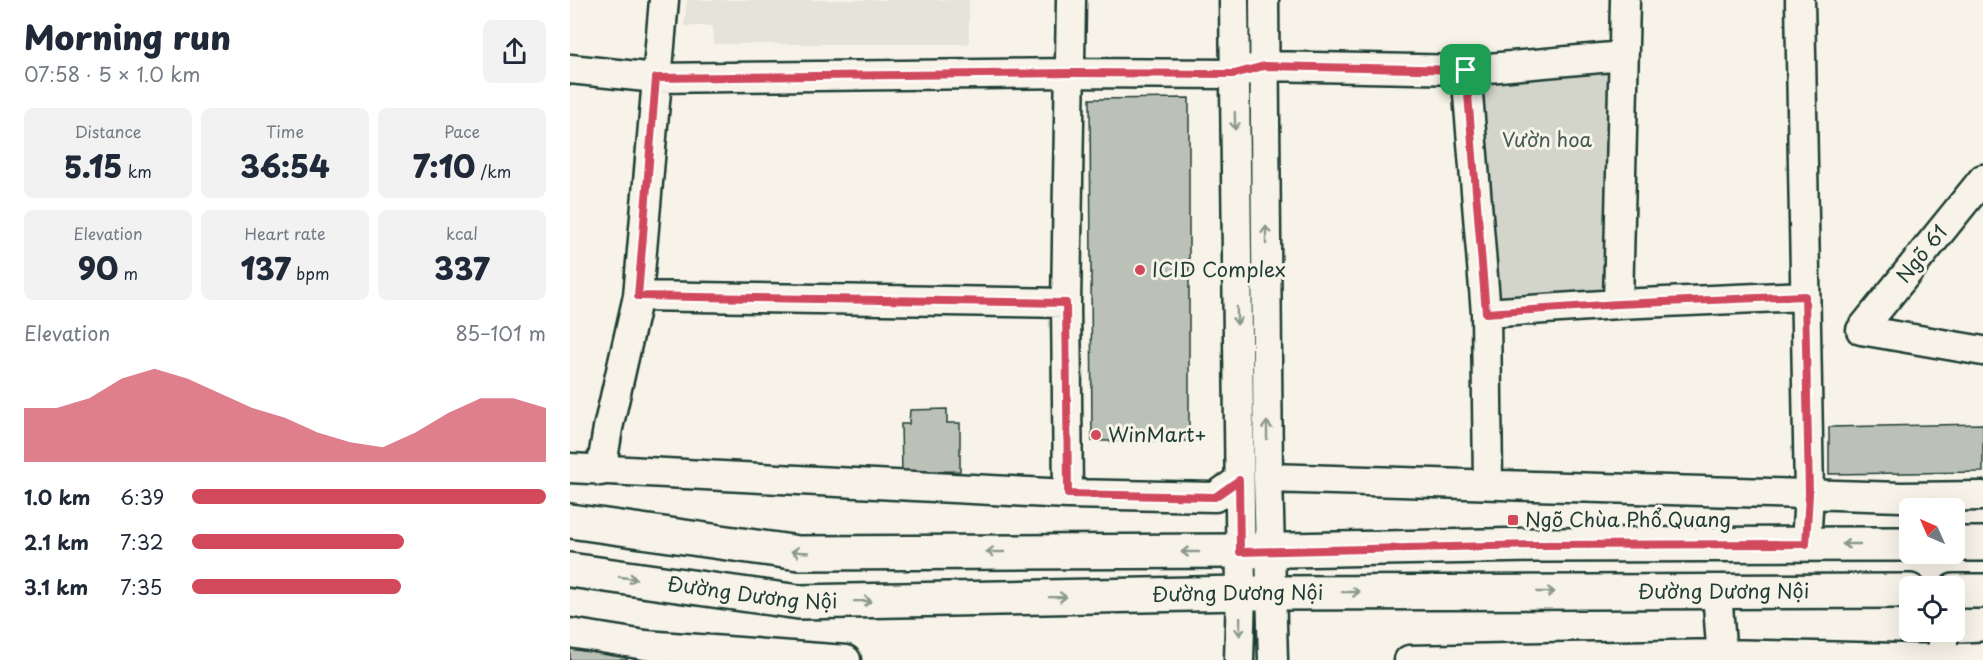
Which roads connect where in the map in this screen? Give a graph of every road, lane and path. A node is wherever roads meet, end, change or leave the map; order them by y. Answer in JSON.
{"nodes":[{"id":1,"x":664,"y":0,"type":"edge"},
{"id":2,"x":1071,"y":0,"type":"edge"},
{"id":3,"x":1234,"y":0,"type":"edge"},
{"id":4,"x":1264,"y":0,"type":"edge"},
{"id":5,"x":1625,"y":0,"type":"edge"},
{"id":6,"x":1800,"y":0,"type":"edge"},
{"id":7,"x":1623,"y":56,"type":"junction"},
{"id":8,"x":1264,"y":66,"type":"junction"},
{"id":9,"x":570,"y":69,"type":"edge"},
{"id":10,"x":1466,"y":70,"type":"junction"},
{"id":11,"x":1071,"y":73,"type":"junction"},
{"id":12,"x":1234,"y":74,"type":"junction"},
{"id":13,"x":656,"y":78,"type":"junction"},
{"id":14,"x":1983,"y":178,"type":"edge"},
{"id":15,"x":638,"y":296,"type":"junction"},
{"id":16,"x":1805,"y":296,"type":"junction"},
{"id":17,"x":1066,"y":303,"type":"junction"},
{"id":18,"x":1618,"y":304,"type":"junction"},
{"id":19,"x":1486,"y":313,"type":"junction"},
{"id":20,"x":1983,"y":351,"type":"edge"},
{"id":21,"x":570,"y":468,"type":"edge"},
{"id":22,"x":601,"y":471,"type":"junction"},
{"id":23,"x":1268,"y":478,"type":"junction"},
{"id":24,"x":1239,"y":480,"type":"junction"},
{"id":25,"x":1488,"y":484,"type":"junction"},
{"id":26,"x":1068,"y":494,"type":"junction"},
{"id":27,"x":1809,"y":494,"type":"junction"},
{"id":28,"x":1983,"y":496,"type":"edge"},
{"id":29,"x":570,"y":521,"type":"edge"},
{"id":30,"x":1806,"y":544,"type":"junction"},
{"id":31,"x":1899,"y":544,"type":"edge"},
{"id":32,"x":1965,"y":544,"type":"edge"},
{"id":33,"x":1983,"y":544,"type":"edge"},
{"id":34,"x":1255,"y":551,"type":"junction"},
{"id":35,"x":570,"y":570,"type":"edge"},
{"id":36,"x":1718,"y":591,"type":"junction"},
{"id":37,"x":1899,"y":591,"type":"edge"},
{"id":38,"x":1965,"y":591,"type":"edge"},
{"id":39,"x":1983,"y":591,"type":"edge"},
{"id":40,"x":1256,"y":593,"type":"junction"},
{"id":41,"x":570,"y":633,"type":"edge"},
{"id":42,"x":1943,"y":642,"type":"edge"},
{"id":43,"x":1722,"y":657,"type":"edge"},
{"id":44,"x":1983,"y":657,"type":"edge"},
{"id":45,"x":846,"y":660,"type":"edge"},
{"id":46,"x":1239,"y":660,"type":"edge"},
{"id":47,"x":1273,"y":660,"type":"edge"},
{"id":48,"x":1408,"y":660,"type":"edge"},
{"id":49,"x":1941,"y":660,"type":"edge"}],
"edges":[{"from":1,"to":13,"type":"street"},
{"from":2,"to":11,"type":"street"},
{"from":3,"to":12,"type":"street"},
{"from":4,"to":8,"type":"street"},
{"from":5,"to":7,"type":"street"},
{"from":6,"to":16,"type":"street"},
{"from":7,"to":10,"type":"street"},
{"from":7,"to":18,"type":"street"},
{"from":8,"to":10,"type":"street"},
{"from":8,"to":12,"type":"street"},
{"from":23,"to":8,"type":"street","one_way":true},
{"from":9,"to":13,"type":"street"},
{"from":10,"to":19,"type":"street"},
{"from":11,"to":12,"type":"street"},
{"from":11,"to":13,"type":"street"},
{"from":11,"to":17,"type":"street"},
{"from":12,"to":24,"type":"street","one_way":true},
{"from":13,"to":15,"type":"street"},
{"from":14,"to":20,"type":"street","name":"Ngõ 61"},
{"from":15,"to":17,"type":"street"},
{"from":15,"to":22,"type":"street"},
{"from":16,"to":18,"type":"street"},
{"from":16,"to":27,"type":"street"},
{"from":17,"to":26,"type":"street"},
{"from":18,"to":19,"type":"street"},
{"from":19,"to":25,"type":"street"},
{"from":21,"to":22,"type":"street"},
{"from":22,"to":26,"type":"street"},
{"from":23,"to":25,"type":"street"},
{"from":23,"to":34,"type":"street"},
{"from":24,"to":26,"type":"street"},
{"from":24,"to":34,"type":"street"},
{"from":25,"to":27,"type":"street"},
{"from":27,"to":28,"type":"street"},
{"from":27,"to":30,"type":"street"},
{"from":34,"to":29,"type":"main road","one_way":true},
{"from":31,"to":30,"type":"main road","one_way":true},
{"from":30,"to":34,"type":"main road"},
{"from":32,"to":33,"type":"main road"},
{"from":34,"to":40,"type":"street"},
{"from":35,"to":40,"type":"main road","name":"Đường Dương Nội","one_way":true},
{"from":36,"to":37,"type":"main road","name":"Đường Dương Nội"},
{"from":40,"to":36,"type":"main road","name":"Đường Dương Nội","one_way":true},
{"from":36,"to":43,"type":"street"},
{"from":38,"to":39,"type":"main road"},
{"from":40,"to":46,"type":"street","one_way":true},
{"from":40,"to":47,"type":"street"},
{"from":41,"to":45,"type":"street"},
{"from":42,"to":49,"type":"street"},
{"from":43,"to":48,"type":"street"},
{"from":43,"to":49,"type":"street"},
{"from":44,"to":49,"type":"street"}]}
